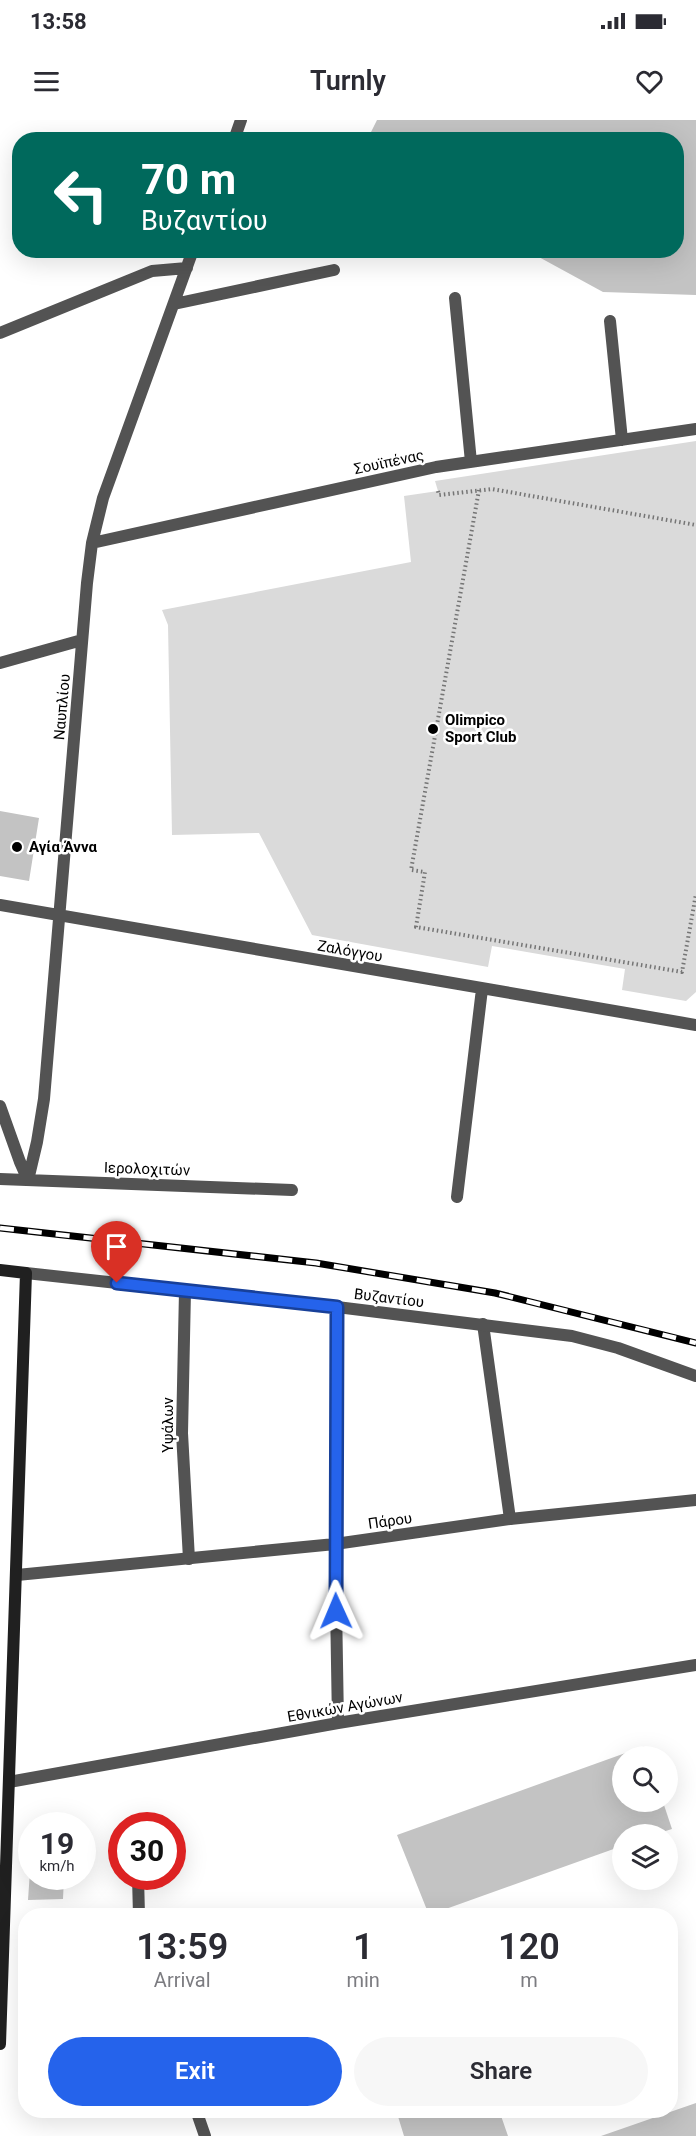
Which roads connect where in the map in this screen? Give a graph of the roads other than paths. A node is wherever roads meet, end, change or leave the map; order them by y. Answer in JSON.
{"nodes":[{"id":1,"x":190,"y":258,"type":"edge"},
{"id":2,"x":187,"y":268,"type":"junction"},
{"id":3,"x":334,"y":270,"type":"dead end"},
{"id":4,"x":455,"y":298,"type":"dead end"},
{"id":5,"x":174,"y":304,"type":"junction"},
{"id":6,"x":610,"y":321,"type":"dead end"},
{"id":7,"x":0,"y":333,"type":"edge"},
{"id":8,"x":696,"y":429,"type":"edge"},
{"id":9,"x":622,"y":440,"type":"junction"},
{"id":10,"x":471,"y":462,"type":"junction"},
{"id":11,"x":92,"y":543,"type":"junction"},
{"id":12,"x":82,"y":640,"type":"junction"},
{"id":13,"x":0,"y":663,"type":"edge"},
{"id":14,"x":0,"y":906,"type":"edge"},
{"id":15,"x":60,"y":917,"type":"junction"},
{"id":16,"x":482,"y":989,"type":"junction"},
{"id":17,"x":696,"y":1025,"type":"edge"},
{"id":18,"x":0,"y":1106,"type":"edge"},
{"id":19,"x":0,"y":1179,"type":"edge"},
{"id":20,"x":28,"y":1180,"type":"junction"},
{"id":21,"x":292,"y":1191,"type":"dead end"},
{"id":22,"x":457,"y":1197,"type":"dead end"},
{"id":23,"x":0,"y":1270,"type":"edge"},
{"id":24,"x":26,"y":1273,"type":"junction"},
{"id":25,"x":185,"y":1291,"type":"junction"},
{"id":26,"x":337,"y":1307,"type":"junction"},
{"id":27,"x":483,"y":1324,"type":"junction"},
{"id":28,"x":696,"y":1376,"type":"edge"},
{"id":29,"x":696,"y":1500,"type":"edge"},
{"id":30,"x":510,"y":1519,"type":"junction"},
{"id":31,"x":335,"y":1544,"type":"junction"},
{"id":32,"x":189,"y":1559,"type":"junction"},
{"id":33,"x":17,"y":1575,"type":"junction"},
{"id":34,"x":696,"y":1665,"type":"edge"},
{"id":35,"x":338,"y":1723,"type":"junction"},
{"id":36,"x":5,"y":1783,"type":"edge"},
{"id":37,"x":139,"y":1890,"type":"edge"},
{"id":38,"x":140,"y":1908,"type":"edge"},
{"id":39,"x":1,"y":1993,"type":"edge"},
{"id":40,"x":0,"y":2044,"type":"edge"},
{"id":41,"x":199,"y":2118,"type":"edge"},
{"id":42,"x":205,"y":2136,"type":"edge"}],
"edges":[{"from":1,"to":2,"type":"street","name":"Ναυπλίου"},
{"from":2,"to":5,"type":"street","name":"Ναυπλίου"},
{"from":2,"to":7,"type":"street"},
{"from":3,"to":5,"type":"street"},
{"from":4,"to":10,"type":"street"},
{"from":5,"to":11,"type":"street","name":"Ναυπλίου"},
{"from":6,"to":9,"type":"street"},
{"from":8,"to":9,"type":"street","name":"Σουϊπένας"},
{"from":9,"to":10,"type":"street","name":"Σουϊπένας"},
{"from":10,"to":11,"type":"street","name":"Σουϊπένας"},
{"from":11,"to":12,"type":"street","name":"Ναυπλίου"},
{"from":12,"to":13,"type":"street"},
{"from":12,"to":15,"type":"street","name":"Ναυπλίου"},
{"from":14,"to":15,"type":"street","name":"Ζαλόγγου"},
{"from":15,"to":16,"type":"street","name":"Ζαλόγγου"},
{"from":15,"to":20,"type":"street","name":"Ναυπλίου"},
{"from":16,"to":17,"type":"street","name":"Ζαλόγγου"},
{"from":16,"to":22,"type":"street"},
{"from":18,"to":20,"type":"street"},
{"from":19,"to":20,"type":"street","name":"Ιερολοχιτών"},
{"from":20,"to":21,"type":"street","name":"Ιερολοχιτών"},
{"from":23,"to":24,"type":"street","name":"Βυζαντίου"},
{"from":24,"to":25,"type":"street","name":"Βυζαντίου"},
{"from":24,"to":33,"type":"street"},
{"from":25,"to":26,"type":"street","name":"Βυζαντίου"},
{"from":25,"to":32,"type":"street","name":"Υψάλων"},
{"from":26,"to":27,"type":"street","name":"Βυζαντίου"},
{"from":26,"to":31,"type":"street"},
{"from":27,"to":28,"type":"street","name":"Βυζαντίου"},
{"from":27,"to":30,"type":"street"},
{"from":29,"to":30,"type":"street","name":"Πάρου"},
{"from":30,"to":31,"type":"street","name":"Πάρου"},
{"from":31,"to":32,"type":"street","name":"Πάρου"},
{"from":31,"to":35,"type":"street"},
{"from":32,"to":33,"type":"street","name":"Πάρου"},
{"from":33,"to":36,"type":"street"},
{"from":34,"to":35,"type":"street","name":"Εθνικών Αγώνων"},
{"from":35,"to":36,"type":"street","name":"Εθνικών Αγώνων"},
{"from":36,"to":39,"type":"street"},
{"from":37,"to":38,"type":"street"},
{"from":39,"to":40,"type":"street"},
{"from":41,"to":42,"type":"street"}]}
